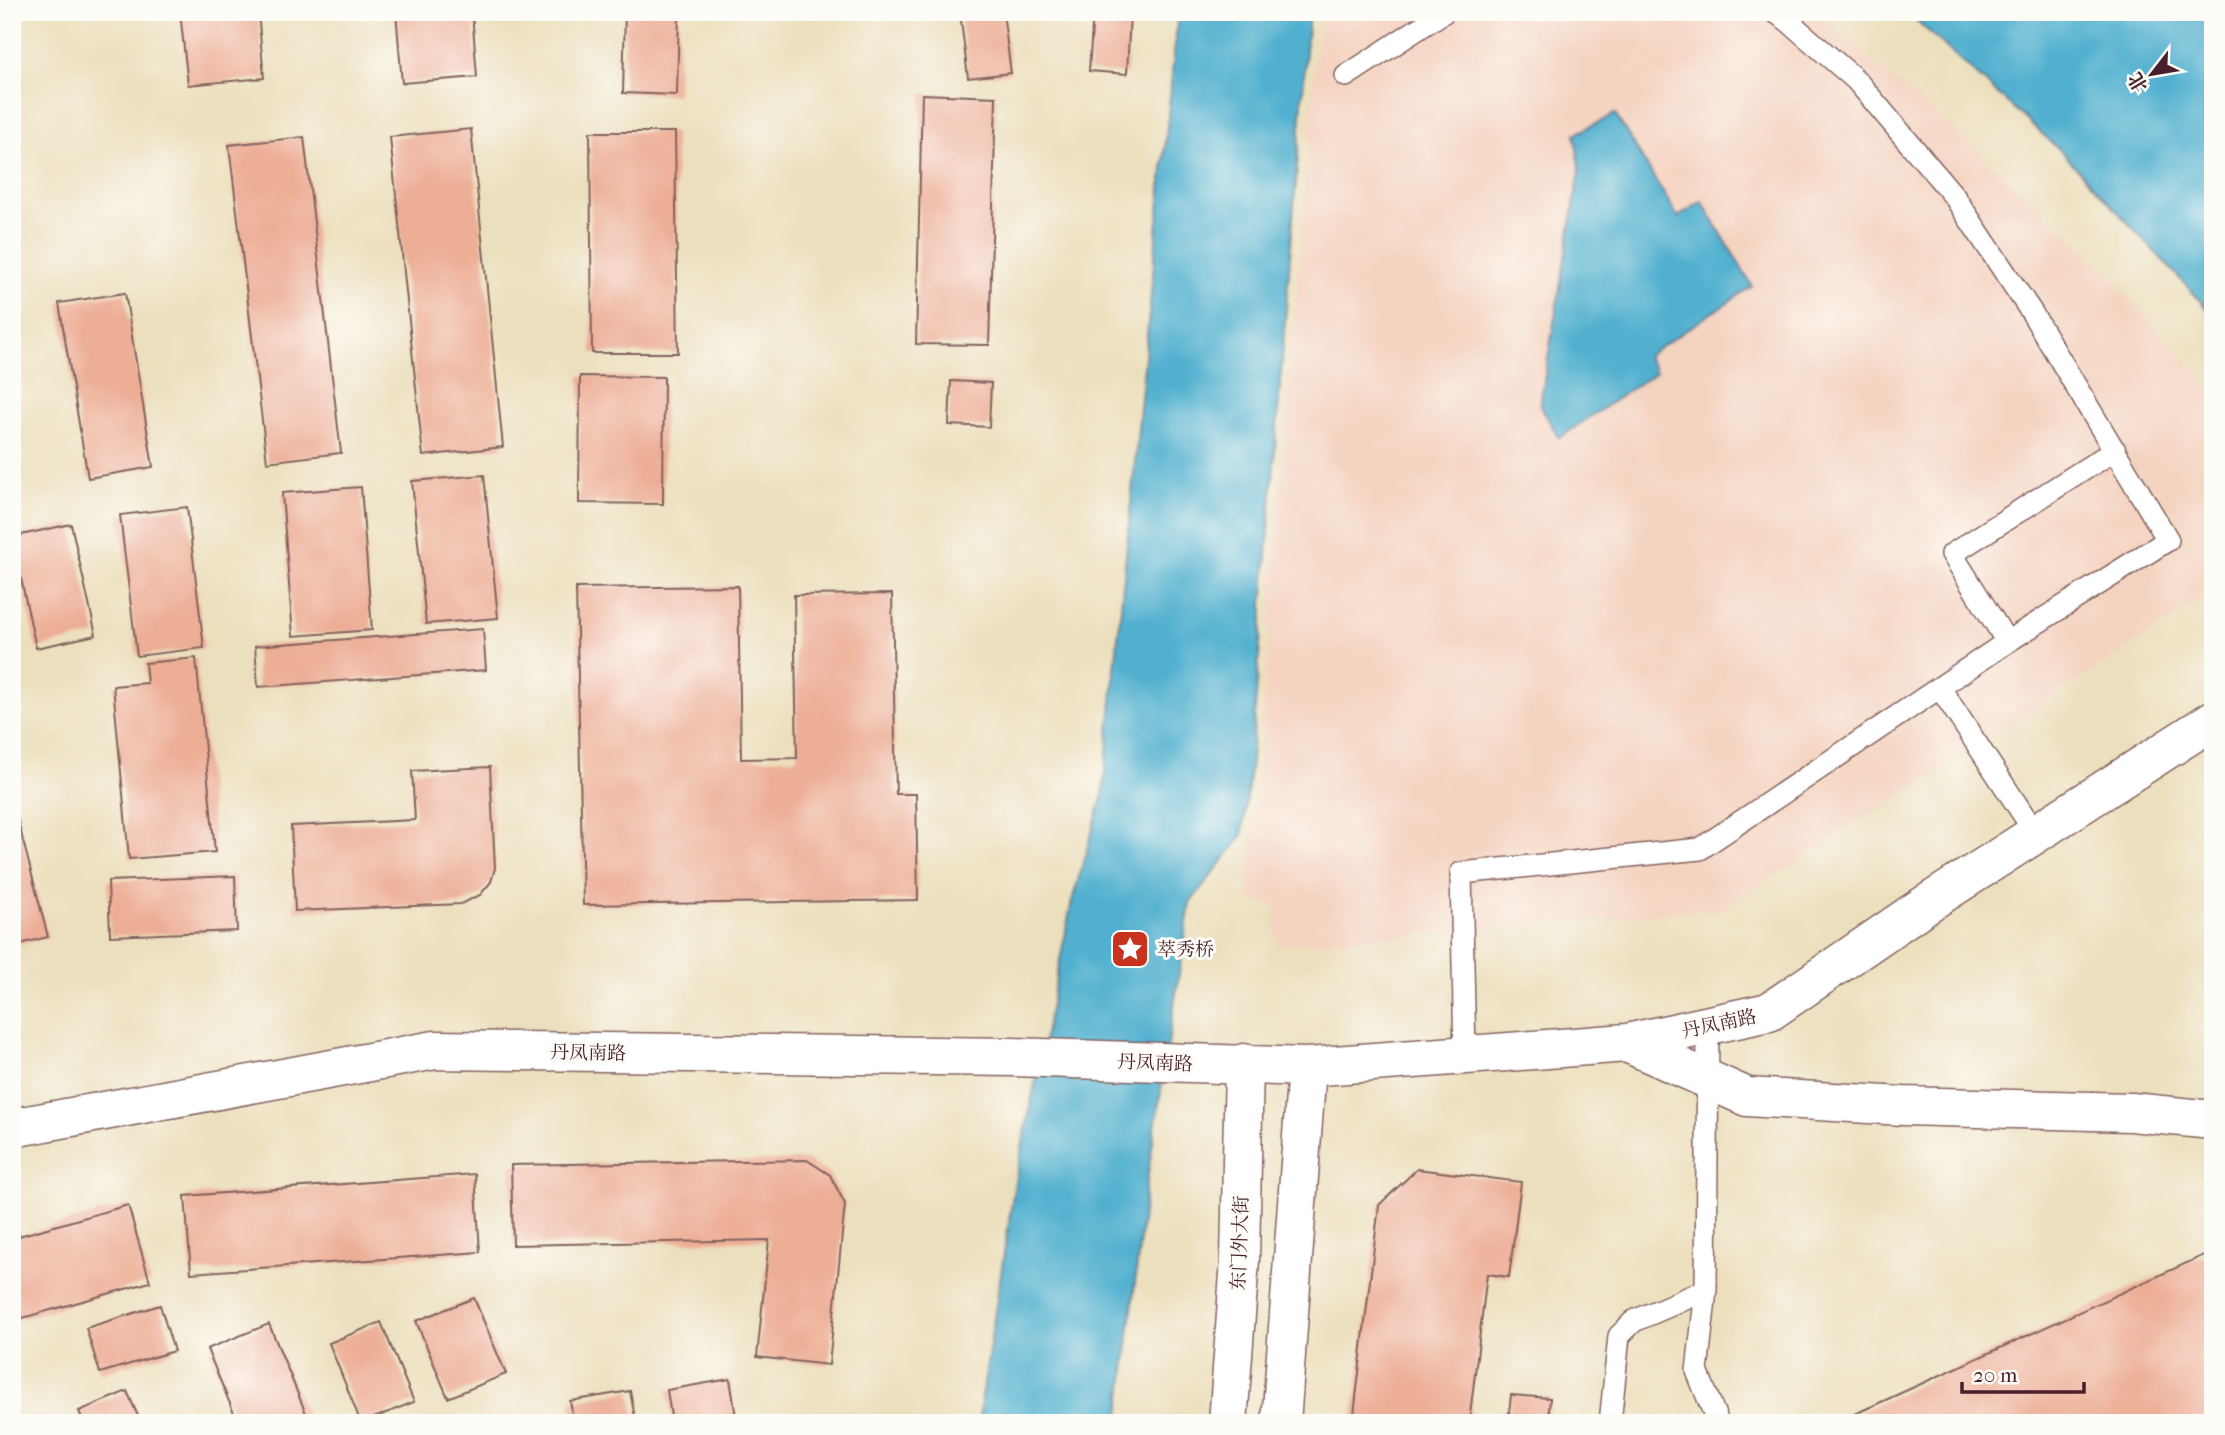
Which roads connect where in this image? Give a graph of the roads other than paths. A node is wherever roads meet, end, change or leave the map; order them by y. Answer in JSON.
{"nodes":[{"id":1,"x":1444,"y":12,"type":"edge"},
{"id":2,"x":1775,"y":12,"type":"edge"},
{"id":3,"x":1346,"y":75,"type":"dead end"},
{"id":4,"x":2115,"y":450,"type":"junction"},
{"id":5,"x":2007,"y":642,"type":"junction"},
{"id":6,"x":1940,"y":688,"type":"junction"},
{"id":7,"x":2213,"y":720,"type":"edge"},
{"id":8,"x":2036,"y":834,"type":"junction"},
{"id":9,"x":1708,"y":1025,"type":"junction"},
{"id":10,"x":1627,"y":1043,"type":"junction"},
{"id":11,"x":1465,"y":1055,"type":"junction"},
{"id":12,"x":1244,"y":1063,"type":"junction"},
{"id":13,"x":1307,"y":1067,"type":"junction"},
{"id":14,"x":1708,"y":1079,"type":"junction"},
{"id":15,"x":2213,"y":1120,"type":"edge"},
{"id":16,"x":12,"y":1128,"type":"edge"},
{"id":17,"x":1706,"y":1290,"type":"junction"},
{"id":18,"x":1228,"y":1423,"type":"edge"},
{"id":19,"x":1281,"y":1423,"type":"edge"},
{"id":20,"x":1610,"y":1423,"type":"edge"},
{"id":21,"x":1718,"y":1423,"type":"edge"}],
"edges":[{"from":1,"to":3,"type":"lane"},
{"from":2,"to":4,"type":"lane"},
{"from":4,"to":5,"type":"lane"},
{"from":4,"to":5,"type":"lane"},
{"from":5,"to":6,"type":"lane"},
{"from":6,"to":8,"type":"lane"},
{"from":6,"to":11,"type":"lane"},
{"from":7,"to":8,"type":"main road","name":"丹凤南路"},
{"from":8,"to":9,"type":"main road","name":"丹凤南路"},
{"from":9,"to":10,"type":"main road","name":"丹凤南路"},
{"from":9,"to":14,"type":"lane"},
{"from":10,"to":11,"type":"main road","name":"丹凤南路"},
{"from":10,"to":14,"type":"main road"},
{"from":11,"to":13,"type":"main road","name":"丹凤南路"},
{"from":12,"to":13,"type":"main road","name":"丹凤南路"},
{"from":12,"to":16,"type":"main road","name":"丹凤南路"},
{"from":12,"to":18,"type":"main road","name":"东门外大街"},
{"from":13,"to":19,"type":"main road"},
{"from":14,"to":15,"type":"main road"},
{"from":14,"to":17,"type":"lane"},
{"from":17,"to":20,"type":"lane"},
{"from":17,"to":21,"type":"lane"}]}
